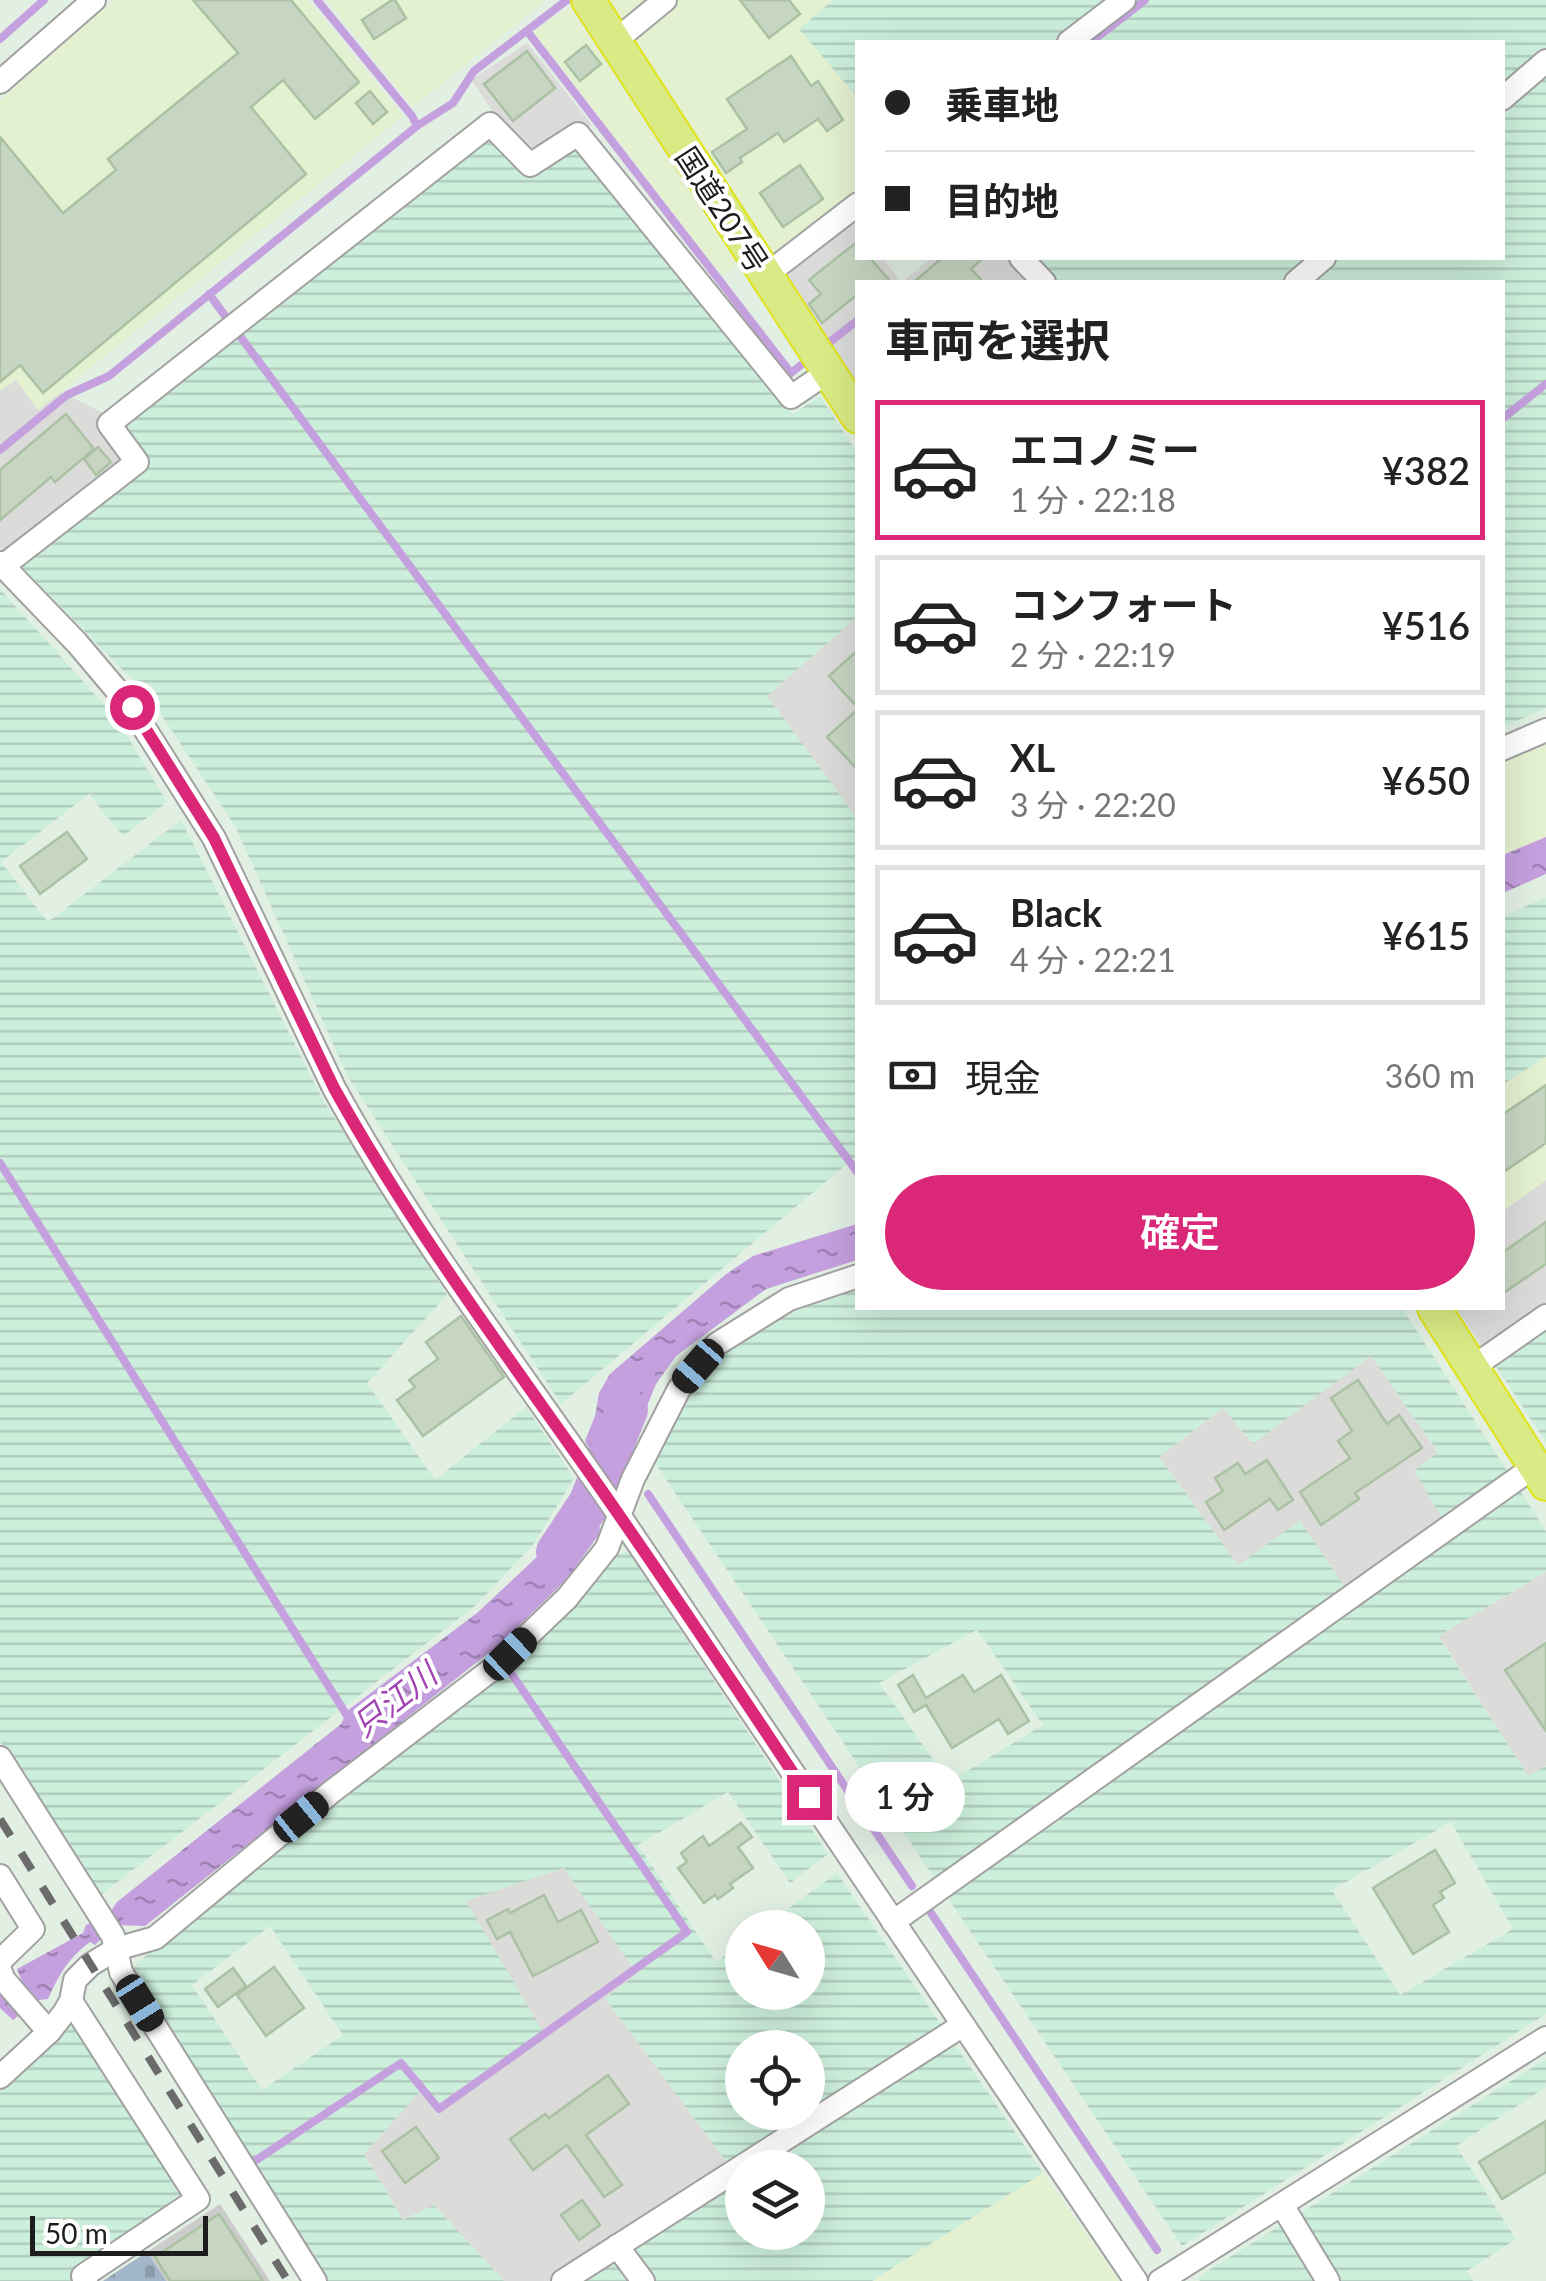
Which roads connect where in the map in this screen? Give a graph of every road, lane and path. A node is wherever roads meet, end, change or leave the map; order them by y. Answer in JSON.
{"nodes":[{"id":1,"x":94,"y":0,"type":"edge"},
{"id":2,"x":588,"y":0,"type":"edge"},
{"id":3,"x":665,"y":0,"type":"edge"},
{"id":4,"x":1124,"y":0,"type":"edge"},
{"id":5,"x":1072,"y":40,"type":"edge"},
{"id":6,"x":614,"y":41,"type":"junction"},
{"id":7,"x":1546,"y":61,"type":"edge"},
{"id":8,"x":0,"y":82,"type":"edge"},
{"id":9,"x":1505,"y":97,"type":"edge"},
{"id":10,"x":855,"y":206,"type":"edge"},
{"id":11,"x":1022,"y":260,"type":"edge"},
{"id":12,"x":1322,"y":260,"type":"edge"},
{"id":13,"x":766,"y":275,"type":"junction"},
{"id":14,"x":1042,"y":280,"type":"edge"},
{"id":15,"x":1298,"y":280,"type":"edge"},
{"id":16,"x":821,"y":361,"type":"junction"},
{"id":17,"x":855,"y":412,"type":"edge"},
{"id":18,"x":2,"y":564,"type":"edge"},
{"id":19,"x":1546,"y":730,"type":"edge"},
{"id":20,"x":1505,"y":748,"type":"edge"},
{"id":21,"x":855,"y":1277,"type":"edge"},
{"id":22,"x":1435,"y":1310,"type":"edge"},
{"id":23,"x":1546,"y":1316,"type":"edge"},
{"id":24,"x":1473,"y":1367,"type":"junction"},
{"id":25,"x":1540,"y":1475,"type":"edge"},
{"id":26,"x":620,"y":1517,"type":"junction"},
{"id":27,"x":0,"y":1758,"type":"edge"},
{"id":28,"x":0,"y":1876,"type":"edge"},
{"id":29,"x":893,"y":1922,"type":"junction"},
{"id":30,"x":114,"y":1942,"type":"junction"},
{"id":31,"x":1,"y":1970,"type":"edge"},
{"id":32,"x":71,"y":2001,"type":"junction"},
{"id":33,"x":963,"y":2024,"type":"junction"},
{"id":34,"x":49,"y":2032,"type":"junction"},
{"id":35,"x":1546,"y":2038,"type":"edge"},
{"id":36,"x":0,"y":2078,"type":"edge"},
{"id":37,"x":1282,"y":2206,"type":"junction"},
{"id":38,"x":618,"y":2246,"type":"junction"},
{"id":39,"x":86,"y":2281,"type":"edge"},
{"id":40,"x":315,"y":2281,"type":"edge"},
{"id":41,"x":562,"y":2281,"type":"edge"},
{"id":42,"x":642,"y":2281,"type":"edge"},
{"id":43,"x":1136,"y":2281,"type":"edge"},
{"id":44,"x":1160,"y":2281,"type":"edge"},
{"id":45,"x":1328,"y":2281,"type":"edge"}],
"edges":[{"from":1,"to":8,"type":"street"},
{"from":2,"to":6,"type":"highway","name":"国道207号"},
{"from":3,"to":6,"type":"street"},
{"from":4,"to":5,"type":"street"},
{"from":6,"to":13,"type":"highway","name":"国道207号"},
{"from":7,"to":9,"type":"street"},
{"from":10,"to":13,"type":"street"},
{"from":11,"to":14,"type":"street"},
{"from":12,"to":15,"type":"street"},
{"from":13,"to":16,"type":"highway","name":"国道207号"},
{"from":16,"to":17,"type":"highway","name":"国道207号"},
{"from":16,"to":18,"type":"street"},
{"from":18,"to":26,"type":"street"},
{"from":19,"to":20,"type":"street"},
{"from":21,"to":26,"type":"street"},
{"from":22,"to":24,"type":"highway"},
{"from":23,"to":24,"type":"street"},
{"from":24,"to":25,"type":"highway"},
{"from":25,"to":29,"type":"street"},
{"from":26,"to":29,"type":"street"},
{"from":26,"to":30,"type":"street"},
{"from":27,"to":30,"type":"street"},
{"from":28,"to":31,"type":"street"},
{"from":29,"to":33,"type":"street"},
{"from":30,"to":32,"type":"street"},
{"from":30,"to":40,"type":"street"},
{"from":31,"to":34,"type":"street"},
{"from":32,"to":34,"type":"street"},
{"from":32,"to":39,"type":"street"},
{"from":33,"to":38,"type":"street"},
{"from":33,"to":43,"type":"street"},
{"from":34,"to":36,"type":"street"},
{"from":35,"to":37,"type":"street"},
{"from":37,"to":44,"type":"street"},
{"from":37,"to":45,"type":"street"},
{"from":38,"to":41,"type":"street"},
{"from":38,"to":42,"type":"street"}]}
